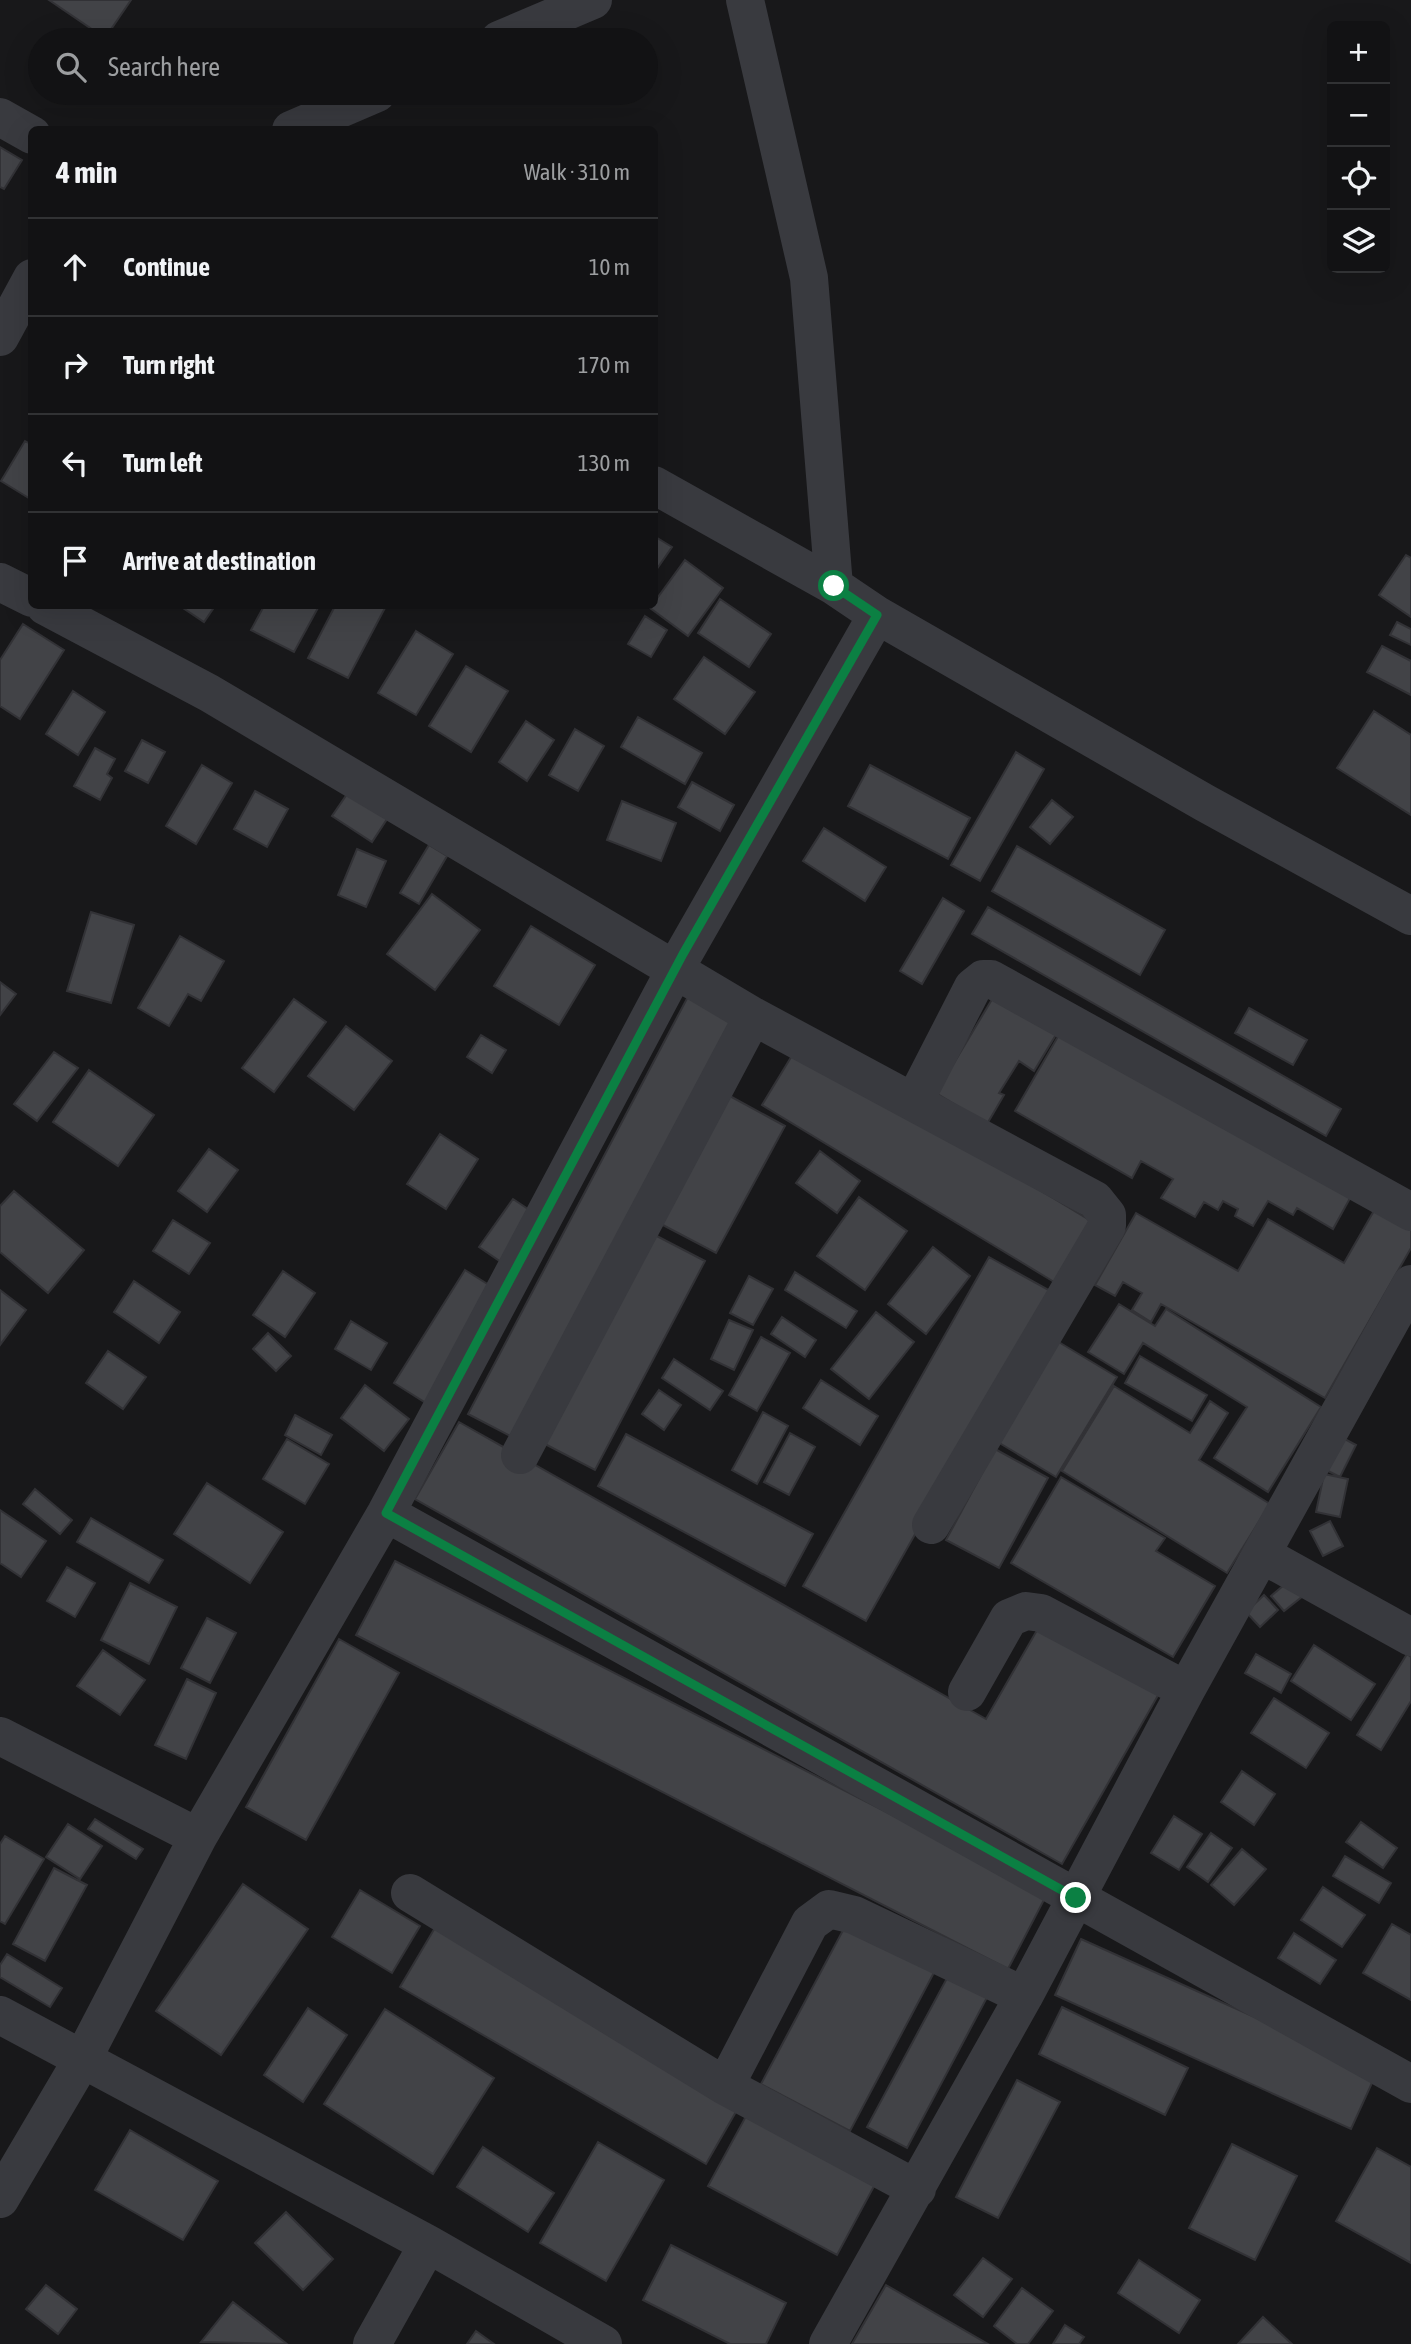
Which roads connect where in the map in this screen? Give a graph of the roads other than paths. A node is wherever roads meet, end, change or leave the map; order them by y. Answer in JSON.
{"nodes":[{"id":1,"x":593,"y":0,"type":"edge"},
{"id":2,"x":745,"y":0,"type":"edge"},
{"id":3,"x":527,"y":28,"type":"edge"},
{"id":4,"x":349,"y":105,"type":"edge"},
{"id":5,"x":0,"y":117,"type":"edge"},
{"id":6,"x":300,"y":126,"type":"edge"},
{"id":7,"x":28,"y":133,"type":"edge"},
{"id":8,"x":28,"y":285,"type":"edge"},
{"id":9,"x":0,"y":337,"type":"edge"},
{"id":10,"x":658,"y":487,"type":"edge"},
{"id":11,"x":0,"y":582,"type":"edge"},
{"id":12,"x":834,"y":586,"type":"junction"},
{"id":13,"x":28,"y":596,"type":"edge"},
{"id":14,"x":51,"y":609,"type":"edge"},
{"id":15,"x":877,"y":615,"type":"junction"},
{"id":16,"x":1411,"y":916,"type":"edge"},
{"id":17,"x":675,"y":970,"type":"junction"},
{"id":18,"x":753,"y":1016,"type":"junction"},
{"id":19,"x":914,"y":1102,"type":"junction"},
{"id":20,"x":1411,"y":1212,"type":"edge"},
{"id":21,"x":1411,"y":1284,"type":"edge"},
{"id":22,"x":520,"y":1455,"type":"dead end"},
{"id":23,"x":386,"y":1513,"type":"junction"},
{"id":24,"x":931,"y":1525,"type":"dead end"},
{"id":25,"x":1263,"y":1555,"type":"junction"},
{"id":26,"x":1411,"y":1637,"type":"edge"},
{"id":27,"x":1186,"y":1690,"type":"junction"},
{"id":28,"x":967,"y":1692,"type":"dead end"},
{"id":29,"x":0,"y":1735,"type":"edge"},
{"id":30,"x":198,"y":1837,"type":"junction"},
{"id":31,"x":410,"y":1893,"type":"dead end"},
{"id":32,"x":1076,"y":1898,"type":"junction"},
{"id":33,"x":1024,"y":1996,"type":"junction"},
{"id":34,"x":0,"y":2015,"type":"edge"},
{"id":35,"x":82,"y":2060,"type":"junction"},
{"id":36,"x":1411,"y":2084,"type":"edge"},
{"id":37,"x":725,"y":2085,"type":"junction"},
{"id":38,"x":917,"y":2189,"type":"junction"},
{"id":39,"x":0,"y":2199,"type":"edge"},
{"id":40,"x":428,"y":2244,"type":"junction"},
{"id":41,"x":372,"y":2344,"type":"edge"},
{"id":42,"x":603,"y":2344,"type":"edge"},
{"id":43,"x":828,"y":2344,"type":"edge"}],
"edges":[{"from":1,"to":3,"type":"street"},
{"from":2,"to":12,"type":"street"},
{"from":4,"to":6,"type":"street"},
{"from":5,"to":7,"type":"street"},
{"from":8,"to":9,"type":"street"},
{"from":10,"to":12,"type":"street"},
{"from":11,"to":13,"type":"street"},
{"from":12,"to":15,"type":"street"},
{"from":14,"to":17,"type":"street"},
{"from":15,"to":16,"type":"street"},
{"from":15,"to":17,"type":"street"},
{"from":17,"to":18,"type":"street"},
{"from":17,"to":23,"type":"street"},
{"from":18,"to":19,"type":"street"},
{"from":18,"to":22,"type":"street"},
{"from":19,"to":20,"type":"street"},
{"from":19,"to":24,"type":"street"},
{"from":21,"to":25,"type":"street"},
{"from":23,"to":30,"type":"street"},
{"from":23,"to":32,"type":"street"},
{"from":25,"to":26,"type":"street"},
{"from":25,"to":27,"type":"street"},
{"from":27,"to":28,"type":"street"},
{"from":27,"to":32,"type":"street"},
{"from":29,"to":30,"type":"street"},
{"from":30,"to":35,"type":"street"},
{"from":31,"to":37,"type":"street"},
{"from":32,"to":33,"type":"street"},
{"from":32,"to":36,"type":"street"},
{"from":33,"to":37,"type":"street"},
{"from":33,"to":38,"type":"street"},
{"from":34,"to":35,"type":"street"},
{"from":35,"to":39,"type":"street"},
{"from":35,"to":40,"type":"street"},
{"from":37,"to":38,"type":"street"},
{"from":38,"to":43,"type":"street"},
{"from":40,"to":41,"type":"street"},
{"from":40,"to":42,"type":"street"}]}
